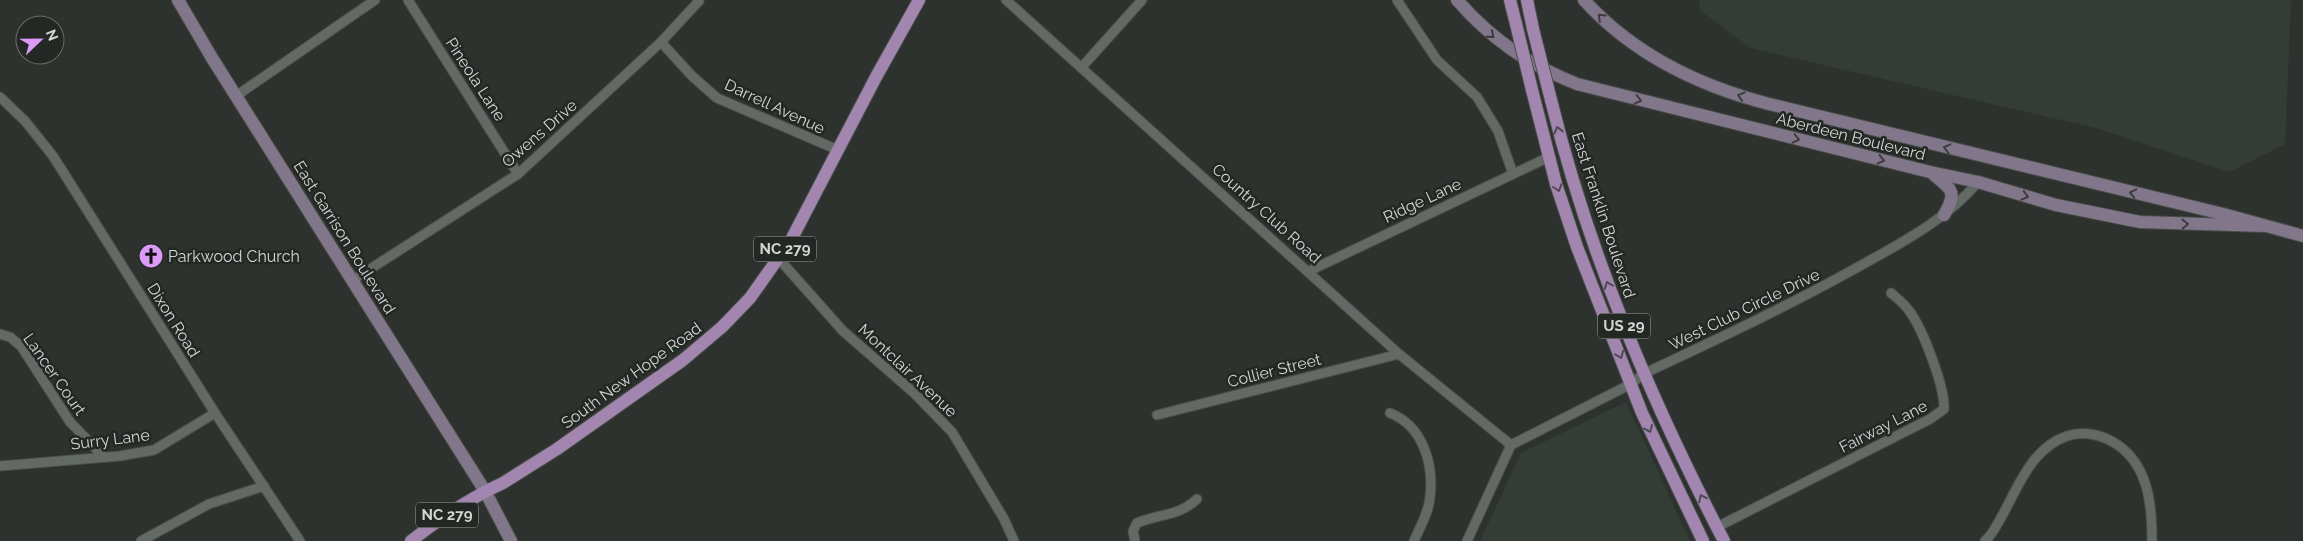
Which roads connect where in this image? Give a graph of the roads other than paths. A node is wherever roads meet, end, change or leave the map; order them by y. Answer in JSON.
{"nodes":[{"id":1,"x":178,"y":0,"type":"edge"},
{"id":2,"x":375,"y":0,"type":"edge"},
{"id":3,"x":408,"y":0,"type":"edge"},
{"id":4,"x":919,"y":0,"type":"edge"},
{"id":5,"x":1006,"y":0,"type":"edge"},
{"id":6,"x":1142,"y":0,"type":"edge"},
{"id":7,"x":1397,"y":0,"type":"edge"},
{"id":8,"x":1458,"y":0,"type":"edge"},
{"id":9,"x":1510,"y":0,"type":"edge"},
{"id":10,"x":1527,"y":0,"type":"edge"},
{"id":11,"x":1584,"y":0,"type":"edge"},
{"id":12,"x":699,"y":1,"type":"edge"},
{"id":13,"x":661,"y":42,"type":"junction"},
{"id":14,"x":1081,"y":68,"type":"junction"},
{"id":15,"x":236,"y":96,"type":"junction"},
{"id":16,"x":0,"y":97,"type":"edge"},
{"id":17,"x":838,"y":150,"type":"junction"},
{"id":18,"x":1549,"y":157,"type":"junction"},
{"id":19,"x":1930,"y":172,"type":"junction"},
{"id":20,"x":518,"y":174,"type":"junction"},
{"id":21,"x":1513,"y":174,"type":"junction"},
{"id":22,"x":1978,"y":182,"type":"junction"},
{"id":23,"x":1944,"y":215,"type":"junction"},
{"id":24,"x":2265,"y":226,"type":"junction"},
{"id":25,"x":2303,"y":236,"type":"edge"},
{"id":26,"x":779,"y":259,"type":"junction"},
{"id":27,"x":1309,"y":271,"type":"junction"},
{"id":28,"x":353,"y":280,"type":"junction"},
{"id":29,"x":1891,"y":293,"type":"dead end"},
{"id":30,"x":0,"y":334,"type":"edge"},
{"id":31,"x":1399,"y":354,"type":"junction"},
{"id":32,"x":1643,"y":374,"type":"junction"},
{"id":33,"x":1631,"y":384,"type":"junction"},
{"id":34,"x":215,"y":413,"type":"junction"},
{"id":35,"x":1390,"y":413,"type":"dead end"},
{"id":36,"x":1157,"y":415,"type":"dead end"},
{"id":37,"x":1511,"y":445,"type":"junction"},
{"id":38,"x":104,"y":457,"type":"junction"},
{"id":39,"x":0,"y":466,"type":"edge"},
{"id":40,"x":264,"y":486,"type":"junction"},
{"id":41,"x":485,"y":491,"type":"junction"},
{"id":42,"x":1197,"y":499,"type":"dead end"},
{"id":43,"x":1717,"y":527,"type":"junction"},
{"id":44,"x":141,"y":541,"type":"edge"},
{"id":45,"x":300,"y":541,"type":"edge"},
{"id":46,"x":411,"y":541,"type":"edge"},
{"id":47,"x":511,"y":541,"type":"edge"},
{"id":48,"x":1014,"y":541,"type":"edge"},
{"id":49,"x":1135,"y":541,"type":"edge"},
{"id":50,"x":1414,"y":541,"type":"edge"},
{"id":51,"x":1467,"y":541,"type":"edge"},
{"id":52,"x":1703,"y":541,"type":"edge"},
{"id":53,"x":1724,"y":541,"type":"edge"},
{"id":54,"x":1985,"y":541,"type":"edge"},
{"id":55,"x":2152,"y":541,"type":"edge"}],
"edges":[{"from":1,"to":15,"type":"main road","name":"East Garrison Boulevard"},
{"from":2,"to":15,"type":"street"},
{"from":3,"to":20,"type":"street","name":"Pineola Lane"},
{"from":4,"to":17,"type":"main road","name":"South New Hope Road","number":"NC 279"},
{"from":5,"to":14,"type":"street","name":"Country Club Road"},
{"from":6,"to":14,"type":"street"},
{"from":7,"to":21,"type":"street"},
{"from":8,"to":19,"type":"main road","name":"Aberdeen Boulevard","one_way":true},
{"from":9,"to":18,"type":"main road","name":"East Franklin Boulevard","number":"US 29","bridge":true},
{"from":32,"to":10,"type":"main road","name":"East Franklin Boulevard","number":"US 29","one_way":true,"bridge":true},
{"from":24,"to":11,"type":"main road","name":"Aberdeen Boulevard","one_way":true},
{"from":12,"to":13,"type":"street","name":"Owens Drive"},
{"from":13,"to":17,"type":"street","name":"Darrell Avenue"},
{"from":13,"to":20,"type":"street","name":"Owens Drive"},
{"from":14,"to":27,"type":"street","name":"Country Club Road"},
{"from":15,"to":28,"type":"main road","name":"East Garrison Boulevard"},
{"from":16,"to":34,"type":"street","name":"Dixon Road"},
{"from":17,"to":26,"type":"main road","name":"South New Hope Road","number":"NC 279"},
{"from":18,"to":21,"type":"street","name":"Ridge Lane"},
{"from":18,"to":33,"type":"main road","name":"East Franklin Boulevard","number":"US 29","one_way":true},
{"from":19,"to":22,"type":"main road","name":"Aberdeen Boulevard"},
{"from":19,"to":23,"type":"main road"},
{"from":20,"to":28,"type":"street","name":"Owens Drive"},
{"from":21,"to":27,"type":"street","name":"Ridge Lane"},
{"from":22,"to":23,"type":"street","name":"West Club Circle Drive"},
{"from":22,"to":24,"type":"main road","name":"Aberdeen Boulevard","one_way":true},
{"from":23,"to":32,"type":"street","name":"West Club Circle Drive"},
{"from":24,"to":25,"type":"main road","name":"Aberdeen Boulevard"},
{"from":26,"to":41,"type":"main road","name":"South New Hope Road","number":"NC 279"},
{"from":26,"to":48,"type":"street","name":"Montclair Avenue"},
{"from":27,"to":31,"type":"street","name":"Country Club Road"},
{"from":28,"to":41,"type":"main road","name":"East Garrison Boulevard"},
{"from":29,"to":43,"type":"street","name":"Fairway Lane"},
{"from":30,"to":38,"type":"street","name":"Lancer Court"},
{"from":31,"to":36,"type":"street","name":"Collier Street"},
{"from":31,"to":37,"type":"street","name":"Country Club Road"},
{"from":32,"to":33,"type":"street","name":"West Club Circle Drive"},
{"from":43,"to":32,"type":"main road","name":"East Franklin Boulevard","number":"US 29","one_way":true},
{"from":33,"to":37,"type":"street","name":"West Club Circle Drive"},
{"from":33,"to":52,"type":"main road","name":"East Franklin Boulevard","number":"US 29","one_way":true},
{"from":34,"to":38,"type":"street","name":"Surry Lane"},
{"from":34,"to":40,"type":"street","name":"Dixon Road"},
{"from":35,"to":50,"type":"street"},
{"from":37,"to":51,"type":"street"},
{"from":38,"to":39,"type":"street","name":"Surry Lane"},
{"from":40,"to":44,"type":"street"},
{"from":40,"to":45,"type":"street","name":"Dixon Road"},
{"from":41,"to":46,"type":"main road","name":"South New Hope Road","number":"NC 279"},
{"from":41,"to":47,"type":"main road","name":"East Garrison Boulevard"},
{"from":42,"to":49,"type":"street"},
{"from":43,"to":53,"type":"main road","name":"East Franklin Boulevard","number":"US 29"},
{"from":54,"to":55,"type":"street"}]}
